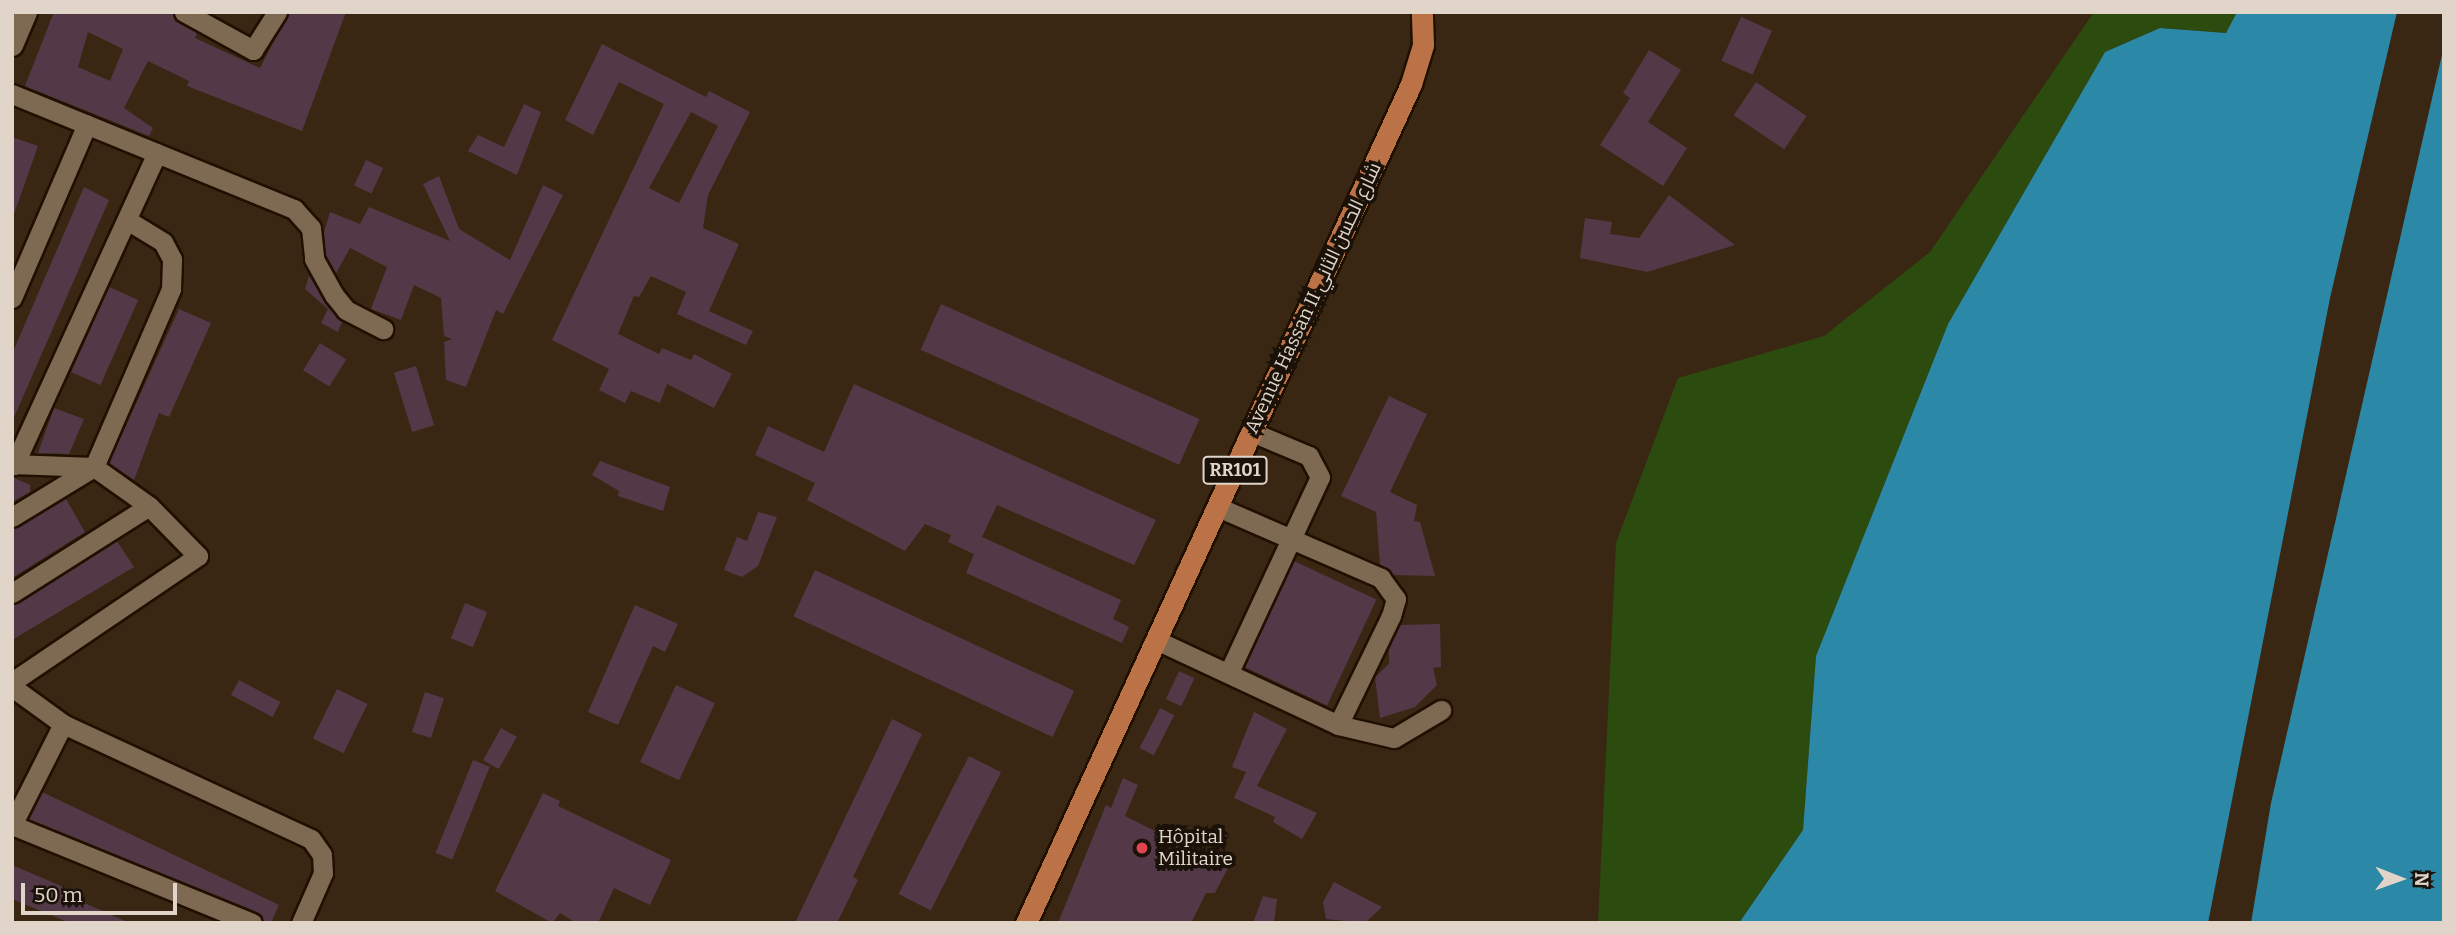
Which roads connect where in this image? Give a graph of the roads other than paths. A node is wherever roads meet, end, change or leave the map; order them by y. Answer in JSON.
{"nodes":[{"id":1,"x":26,"y":12,"type":"edge"},
{"id":2,"x":184,"y":12,"type":"edge"},
{"id":3,"x":277,"y":12,"type":"edge"},
{"id":4,"x":1422,"y":12,"type":"edge"},
{"id":5,"x":12,"y":45,"type":"edge"},
{"id":6,"x":12,"y":94,"type":"edge"},
{"id":7,"x":87,"y":124,"type":"junction"},
{"id":8,"x":157,"y":153,"type":"junction"},
{"id":9,"x":127,"y":220,"type":"junction"},
{"id":10,"x":12,"y":298,"type":"edge"},
{"id":11,"x":383,"y":329,"type":"dead end"},
{"id":12,"x":1252,"y":432,"type":"junction"},
{"id":13,"x":13,"y":465,"type":"edge"},
{"id":14,"x":94,"y":467,"type":"junction"},
{"id":15,"x":149,"y":506,"type":"junction"},
{"id":16,"x":1218,"y":507,"type":"junction"},
{"id":17,"x":12,"y":517,"type":"edge"},
{"id":18,"x":1294,"y":538,"type":"junction"},
{"id":19,"x":12,"y":593,"type":"edge"},
{"id":20,"x":1156,"y":640,"type":"junction"},
{"id":21,"x":1229,"y":672,"type":"junction"},
{"id":22,"x":12,"y":682,"type":"edge"},
{"id":23,"x":12,"y":687,"type":"edge"},
{"id":24,"x":1441,"y":710,"type":"dead end"},
{"id":25,"x":63,"y":724,"type":"junction"},
{"id":26,"x":1338,"y":725,"type":"junction"},
{"id":27,"x":12,"y":825,"type":"edge"},
{"id":28,"x":253,"y":923,"type":"edge"},
{"id":29,"x":300,"y":923,"type":"edge"},
{"id":30,"x":1026,"y":923,"type":"edge"}],
"edges":[{"from":1,"to":5,"type":"main road"},
{"from":2,"to":3,"type":"street"},
{"from":4,"to":12,"type":"main road","name":"Avenue Hassan II شارع الحسن الثاني","number":"RR101"},
{"from":6,"to":7,"type":"street"},
{"from":7,"to":8,"type":"street"},
{"from":7,"to":10,"type":"street"},
{"from":8,"to":9,"type":"street"},
{"from":8,"to":11,"type":"street"},
{"from":9,"to":13,"type":"street"},
{"from":9,"to":14,"type":"street"},
{"from":12,"to":16,"type":"main road","name":"Avenue Hassan II شارع الحسن الثاني","number":"RR101"},
{"from":12,"to":18,"type":"street"},
{"from":13,"to":14,"type":"street"},
{"from":14,"to":15,"type":"street"},
{"from":14,"to":17,"type":"street"},
{"from":15,"to":19,"type":"street"},
{"from":15,"to":22,"type":"street"},
{"from":16,"to":18,"type":"street"},
{"from":16,"to":20,"type":"main road","name":"Avenue Hassan II شارع الحسن الثاني","number":"RR101"},
{"from":18,"to":21,"type":"street"},
{"from":18,"to":26,"type":"street"},
{"from":20,"to":21,"type":"street"},
{"from":20,"to":30,"type":"main road","name":"Avenue Hassan II شارع الحسن الثاني","number":"RR101"},
{"from":21,"to":26,"type":"street"},
{"from":23,"to":25,"type":"street"},
{"from":24,"to":26,"type":"street"},
{"from":25,"to":27,"type":"street"},
{"from":25,"to":29,"type":"street"},
{"from":27,"to":28,"type":"street"}]}
